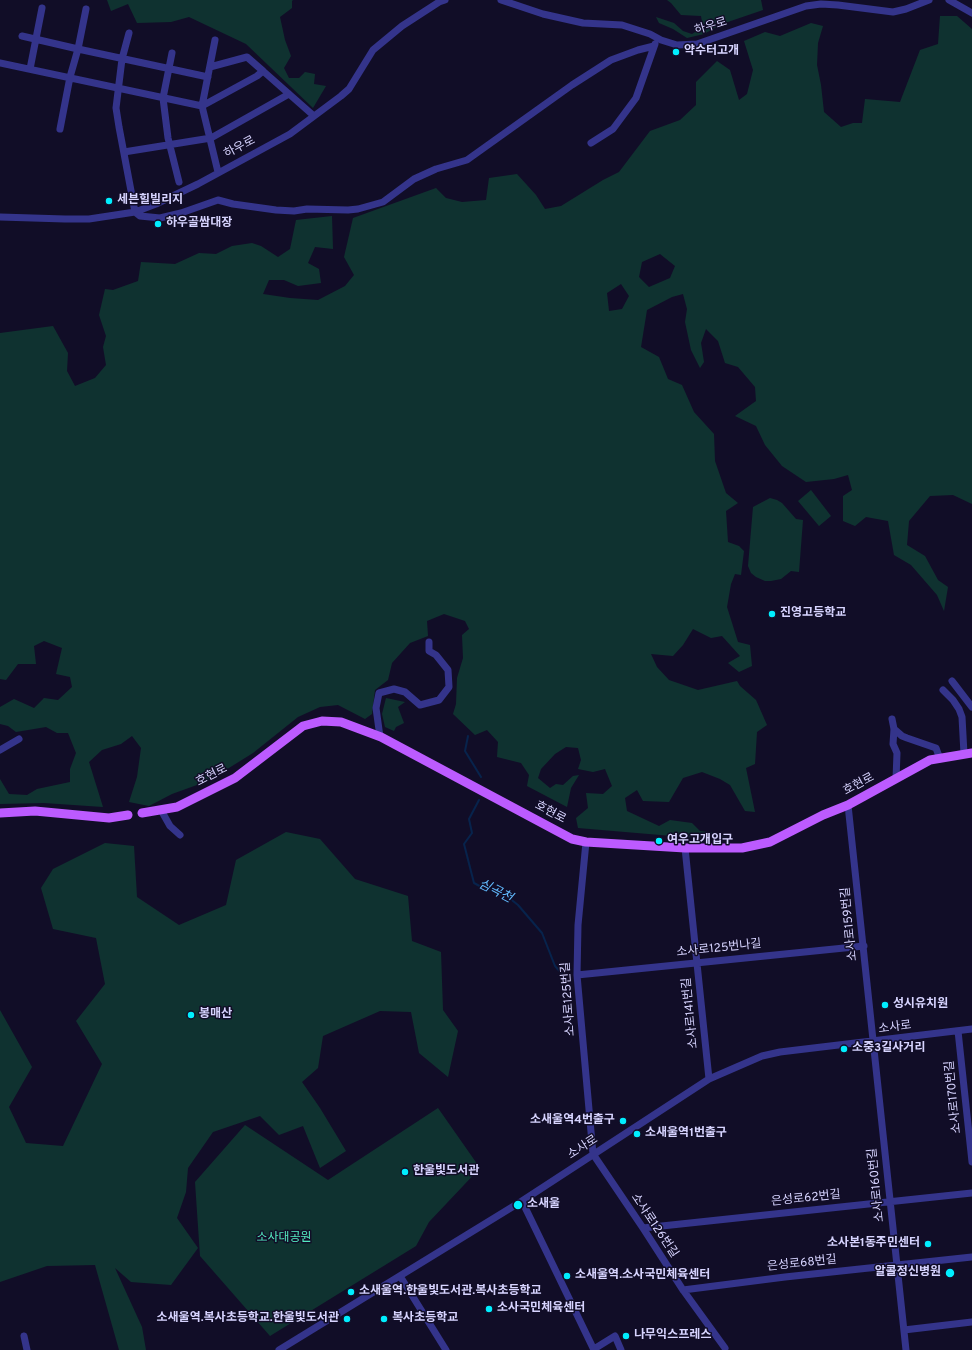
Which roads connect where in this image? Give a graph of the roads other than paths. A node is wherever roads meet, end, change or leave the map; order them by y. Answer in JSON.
{"nodes":[{"id":1,"x":445,"y":0,"type":"edge"},
{"id":2,"x":501,"y":0,"type":"edge"},
{"id":3,"x":928,"y":0,"type":"edge"},
{"id":4,"x":949,"y":0,"type":"edge"},
{"id":5,"x":42,"y":8,"type":"dead end"},
{"id":6,"x":86,"y":9,"type":"dead end"},
{"id":7,"x":972,"y":12,"type":"edge"},
{"id":8,"x":128,"y":33,"type":"dead end"},
{"id":9,"x":22,"y":36,"type":"dead end"},
{"id":10,"x":657,"y":38,"type":"junction"},
{"id":11,"x":36,"y":39,"type":"junction"},
{"id":12,"x":215,"y":40,"type":"dead end"},
{"id":13,"x":654,"y":46,"type":"junction"},
{"id":14,"x":78,"y":49,"type":"junction"},
{"id":15,"x":172,"y":53,"type":"dead end"},
{"id":16,"x":122,"y":59,"type":"junction"},
{"id":17,"x":0,"y":63,"type":"edge"},
{"id":18,"x":210,"y":67,"type":"junction"},
{"id":19,"x":30,"y":69,"type":"junction"},
{"id":20,"x":169,"y":69,"type":"junction"},
{"id":21,"x":263,"y":71,"type":"junction"},
{"id":22,"x":208,"y":77,"type":"junction"},
{"id":23,"x":70,"y":78,"type":"junction"},
{"id":24,"x":118,"y":88,"type":"junction"},
{"id":25,"x":289,"y":94,"type":"junction"},
{"id":26,"x":163,"y":98,"type":"junction"},
{"id":27,"x":202,"y":106,"type":"junction"},
{"id":28,"x":314,"y":116,"type":"junction"},
{"id":29,"x":60,"y":129,"type":"dead end"},
{"id":30,"x":210,"y":138,"type":"junction"},
{"id":31,"x":591,"y":142,"type":"dead end"},
{"id":32,"x":170,"y":144,"type":"junction"},
{"id":33,"x":124,"y":152,"type":"junction"},
{"id":34,"x":218,"y":172,"type":"junction"},
{"id":35,"x":179,"y":182,"type":"dead end"},
{"id":36,"x":135,"y":212,"type":"junction"},
{"id":37,"x":0,"y":217,"type":"edge"},
{"id":38,"x":429,"y":642,"type":"dead end"},
{"id":39,"x":952,"y":681,"type":"dead end"},
{"id":40,"x":943,"y":690,"type":"dead end"},
{"id":41,"x":972,"y":707,"type":"edge"},
{"id":42,"x":892,"y":719,"type":"dead end"},
{"id":43,"x":894,"y":729,"type":"junction"},
{"id":44,"x":380,"y":737,"type":"junction"},
{"id":45,"x":19,"y":739,"type":"dead end"},
{"id":46,"x":0,"y":750,"type":"edge"},
{"id":47,"x":968,"y":753,"type":"edge"},
{"id":48,"x":940,"y":759,"type":"junction"},
{"id":49,"x":896,"y":779,"type":"junction"},
{"id":50,"x":848,"y":805,"type":"junction"},
{"id":51,"x":162,"y":810,"type":"junction"},
{"id":52,"x":0,"y":813,"type":"edge"},
{"id":53,"x":142,"y":813,"type":"dead end"},
{"id":54,"x":128,"y":815,"type":"dead end"},
{"id":55,"x":180,"y":835,"type":"dead end"},
{"id":56,"x":586,"y":842,"type":"junction"},
{"id":57,"x":686,"y":848,"type":"junction"},
{"id":58,"x":864,"y":946,"type":"junction"},
{"id":59,"x":697,"y":963,"type":"junction"},
{"id":60,"x":577,"y":975,"type":"junction"},
{"id":61,"x":972,"y":1029,"type":"edge"},
{"id":62,"x":958,"y":1031,"type":"junction"},
{"id":63,"x":874,"y":1041,"type":"junction"},
{"id":64,"x":709,"y":1079,"type":"junction"},
{"id":65,"x":593,"y":1154,"type":"junction"},
{"id":66,"x":972,"y":1162,"type":"edge"},
{"id":67,"x":972,"y":1193,"type":"edge"},
{"id":68,"x":522,"y":1201,"type":"junction"},
{"id":69,"x":890,"y":1202,"type":"junction"},
{"id":70,"x":643,"y":1228,"type":"junction"},
{"id":71,"x":972,"y":1257,"type":"edge"},
{"id":72,"x":897,"y":1266,"type":"junction"},
{"id":73,"x":400,"y":1276,"type":"junction"},
{"id":74,"x":683,"y":1290,"type":"junction"},
{"id":75,"x":972,"y":1322,"type":"edge"},
{"id":76,"x":904,"y":1330,"type":"junction"},
{"id":77,"x":24,"y":1336,"type":"dead end"},
{"id":78,"x":725,"y":1348,"type":"dead end"},
{"id":79,"x":594,"y":1349,"type":"edge"},
{"id":80,"x":27,"y":1350,"type":"edge"},
{"id":81,"x":280,"y":1350,"type":"edge"},
{"id":82,"x":446,"y":1350,"type":"edge"},
{"id":83,"x":621,"y":1350,"type":"edge"},
{"id":84,"x":906,"y":1350,"type":"edge"}],
"edges":[{"from":1,"to":28,"type":"street","name":"하우로"},
{"from":2,"to":10,"type":"street","name":"하우로"},
{"from":3,"to":10,"type":"street","name":"하우로"},
{"from":4,"to":7,"type":"street"},
{"from":5,"to":11,"type":"street"},
{"from":6,"to":14,"type":"street"},
{"from":8,"to":16,"type":"street"},
{"from":9,"to":11,"type":"street"},
{"from":10,"to":13,"type":"street"},
{"from":11,"to":14,"type":"street"},
{"from":11,"to":19,"type":"street"},
{"from":12,"to":18,"type":"street"},
{"from":13,"to":31,"type":"street"},
{"from":13,"to":36,"type":"street"},
{"from":14,"to":16,"type":"street"},
{"from":14,"to":23,"type":"street"},
{"from":15,"to":20,"type":"street"},
{"from":16,"to":20,"type":"street"},
{"from":16,"to":24,"type":"street"},
{"from":17,"to":19,"type":"street"},
{"from":18,"to":21,"type":"street"},
{"from":18,"to":22,"type":"street"},
{"from":19,"to":23,"type":"street"},
{"from":20,"to":22,"type":"street"},
{"from":20,"to":26,"type":"street"},
{"from":21,"to":25,"type":"street"},
{"from":21,"to":27,"type":"street"},
{"from":22,"to":27,"type":"street"},
{"from":23,"to":24,"type":"street"},
{"from":23,"to":29,"type":"street"},
{"from":24,"to":26,"type":"street"},
{"from":24,"to":33,"type":"street"},
{"from":25,"to":28,"type":"street"},
{"from":25,"to":30,"type":"street"},
{"from":26,"to":27,"type":"street"},
{"from":26,"to":32,"type":"street"},
{"from":27,"to":30,"type":"street"},
{"from":28,"to":34,"type":"street","name":"하우로"},
{"from":30,"to":32,"type":"street"},
{"from":30,"to":34,"type":"street"},
{"from":32,"to":33,"type":"street"},
{"from":32,"to":35,"type":"street"},
{"from":33,"to":36,"type":"street"},
{"from":34,"to":36,"type":"street","name":"하우로"},
{"from":36,"to":37,"type":"street","name":"하우로"},
{"from":38,"to":44,"type":"street"},
{"from":39,"to":41,"type":"street"},
{"from":40,"to":47,"type":"street"},
{"from":42,"to":43,"type":"street"},
{"from":43,"to":48,"type":"street"},
{"from":43,"to":49,"type":"street"},
{"from":44,"to":51,"type":"main road","name":"호현로"},
{"from":44,"to":56,"type":"main road","name":"호현로"},
{"from":45,"to":46,"type":"street"},
{"from":47,"to":48,"type":"main road","name":"호현로"},
{"from":48,"to":49,"type":"main road","name":"호현로"},
{"from":49,"to":50,"type":"main road","name":"호현로"},
{"from":50,"to":57,"type":"main road","name":"호현로"},
{"from":50,"to":58,"type":"street","name":"소사로159번길"},
{"from":51,"to":53,"type":"main road","name":"호현로"},
{"from":51,"to":55,"type":"street"},
{"from":52,"to":54,"type":"main road"},
{"from":56,"to":57,"type":"main road","name":"호현로"},
{"from":56,"to":60,"type":"street","name":"소사로125번길"},
{"from":57,"to":59,"type":"street","name":"소사로141번길"},
{"from":58,"to":59,"type":"street","name":"소사로125번나길"},
{"from":58,"to":63,"type":"street","name":"소사로159번길"},
{"from":59,"to":60,"type":"street","name":"소사로125번나길"},
{"from":59,"to":64,"type":"street","name":"소사로141번길"},
{"from":60,"to":65,"type":"street","name":"소사로125번길"},
{"from":61,"to":62,"type":"street","name":"소사로"},
{"from":62,"to":63,"type":"street","name":"소사로"},
{"from":62,"to":66,"type":"street","name":"소사로170번길"},
{"from":63,"to":64,"type":"street","name":"소사로"},
{"from":63,"to":69,"type":"street","name":"소사로160번길"},
{"from":64,"to":65,"type":"street","name":"소사로"},
{"from":65,"to":68,"type":"street","name":"소사로"},
{"from":65,"to":70,"type":"street","name":"소사로126번길"},
{"from":67,"to":69,"type":"street","name":"은성로62번길"},
{"from":68,"to":73,"type":"street","name":"소사로"},
{"from":68,"to":79,"type":"street"},
{"from":69,"to":70,"type":"street","name":"은성로62번길"},
{"from":69,"to":72,"type":"street","name":"소사로160번길"},
{"from":70,"to":74,"type":"street","name":"소사로126번길"},
{"from":71,"to":72,"type":"street","name":"은성로68번길"},
{"from":72,"to":74,"type":"street","name":"은성로68번길"},
{"from":72,"to":76,"type":"street","name":"소사로160번길"},
{"from":73,"to":81,"type":"street","name":"소사로"},
{"from":73,"to":82,"type":"street"},
{"from":74,"to":78,"type":"street","name":"소사로126번길"},
{"from":75,"to":76,"type":"street"},
{"from":76,"to":84,"type":"street","name":"소사로160번길"},
{"from":77,"to":80,"type":"street"},
{"from":79,"to":83,"type":"street"}]}
